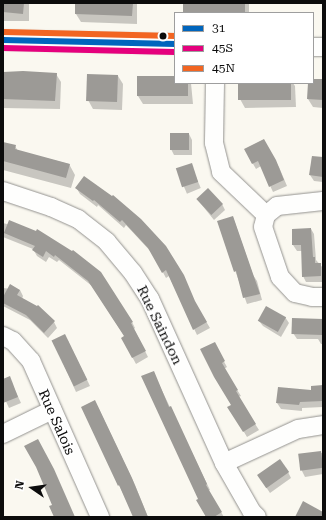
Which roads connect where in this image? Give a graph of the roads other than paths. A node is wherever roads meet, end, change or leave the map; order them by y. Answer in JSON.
{"nodes":[{"id":1,"x":3,"y":40,"type":"edge"},
{"id":2,"x":174,"y":44,"type":"edge"},
{"id":3,"x":215,"y":84,"type":"edge"},
{"id":4,"x":3,"y":191,"type":"edge"},
{"id":5,"x":323,"y":201,"type":"edge"},
{"id":6,"x":266,"y":216,"type":"junction"},
{"id":7,"x":323,"y":297,"type":"edge"},
{"id":8,"x":3,"y":336,"type":"edge"},
{"id":9,"x":52,"y":410,"type":"junction"},
{"id":10,"x":323,"y":425,"type":"edge"},
{"id":11,"x":3,"y":434,"type":"edge"},
{"id":12,"x":224,"y":463,"type":"junction"},
{"id":13,"x":100,"y":517,"type":"edge"},
{"id":14,"x":257,"y":517,"type":"edge"}],
"edges":[{"from":1,"to":2,"type":"street"},
{"from":3,"to":6,"type":"street"},
{"from":4,"to":12,"type":"street","name":"Rue Saindon"},
{"from":5,"to":6,"type":"street"},
{"from":6,"to":7,"type":"street"},
{"from":8,"to":9,"type":"street","name":"Rue Salois"},
{"from":9,"to":11,"type":"street"},
{"from":9,"to":13,"type":"street","name":"Rue Salois"},
{"from":10,"to":12,"type":"street"},
{"from":12,"to":14,"type":"street","name":"Rue Saindon"}]}
